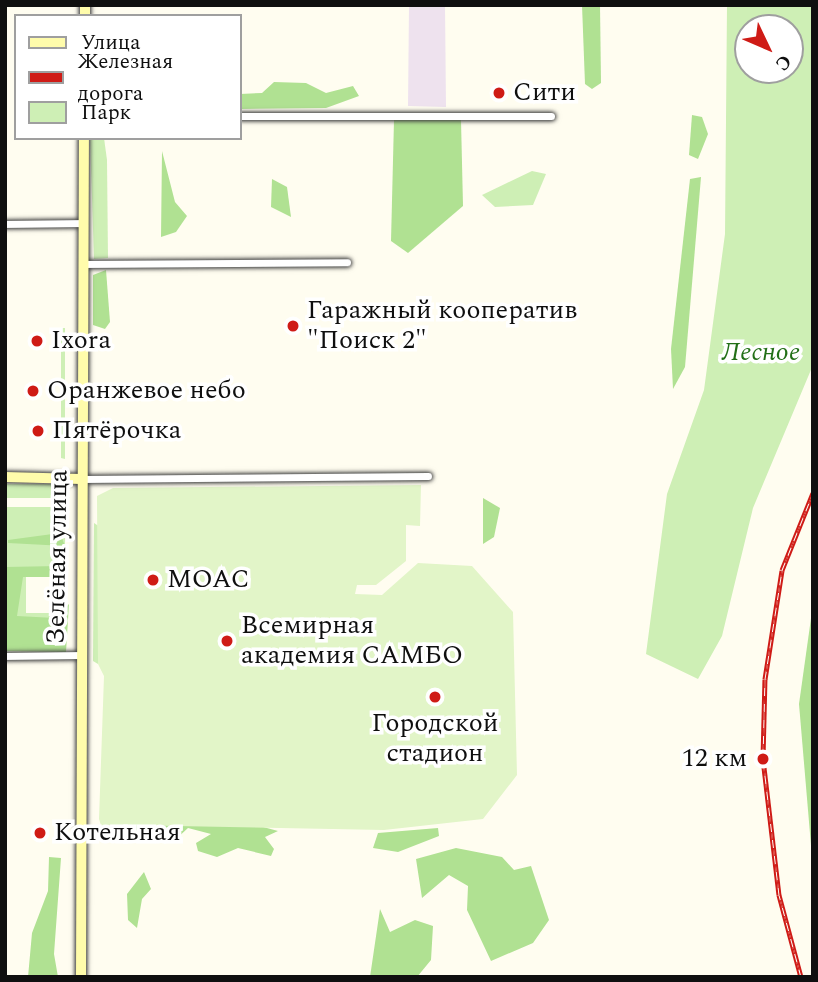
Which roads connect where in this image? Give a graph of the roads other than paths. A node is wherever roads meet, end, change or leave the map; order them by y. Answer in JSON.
{"nodes":[{"id":1,"x":242,"y":116,"type":"edge"},
{"id":2,"x":551,"y":116,"type":"dead end"},
{"id":3,"x":84,"y":140,"type":"edge"},
{"id":4,"x":84,"y":223,"type":"junction"},
{"id":5,"x":5,"y":224,"type":"edge"},
{"id":6,"x":347,"y":262,"type":"dead end"},
{"id":7,"x":84,"y":264,"type":"junction"},
{"id":8,"x":5,"y":477,"type":"edge"},
{"id":9,"x":428,"y":477,"type":"dead end"},
{"id":10,"x":81,"y":479,"type":"junction"},
{"id":11,"x":80,"y":655,"type":"junction"},
{"id":12,"x":5,"y":656,"type":"edge"},
{"id":13,"x":81,"y":977,"type":"edge"}],
"edges":[{"from":1,"to":2,"type":"street"},
{"from":3,"to":4,"type":"main road","name":"Зелёная улица"},
{"from":4,"to":5,"type":"street"},
{"from":4,"to":7,"type":"main road","name":"Зелёная улица"},
{"from":6,"to":7,"type":"street"},
{"from":7,"to":10,"type":"main road","name":"Зелёная улица"},
{"from":8,"to":10,"type":"main road"},
{"from":9,"to":10,"type":"street"},
{"from":10,"to":11,"type":"main road","name":"Зелёная улица"},
{"from":11,"to":12,"type":"street"},
{"from":11,"to":13,"type":"main road","name":"Зелёная улица"}]}
